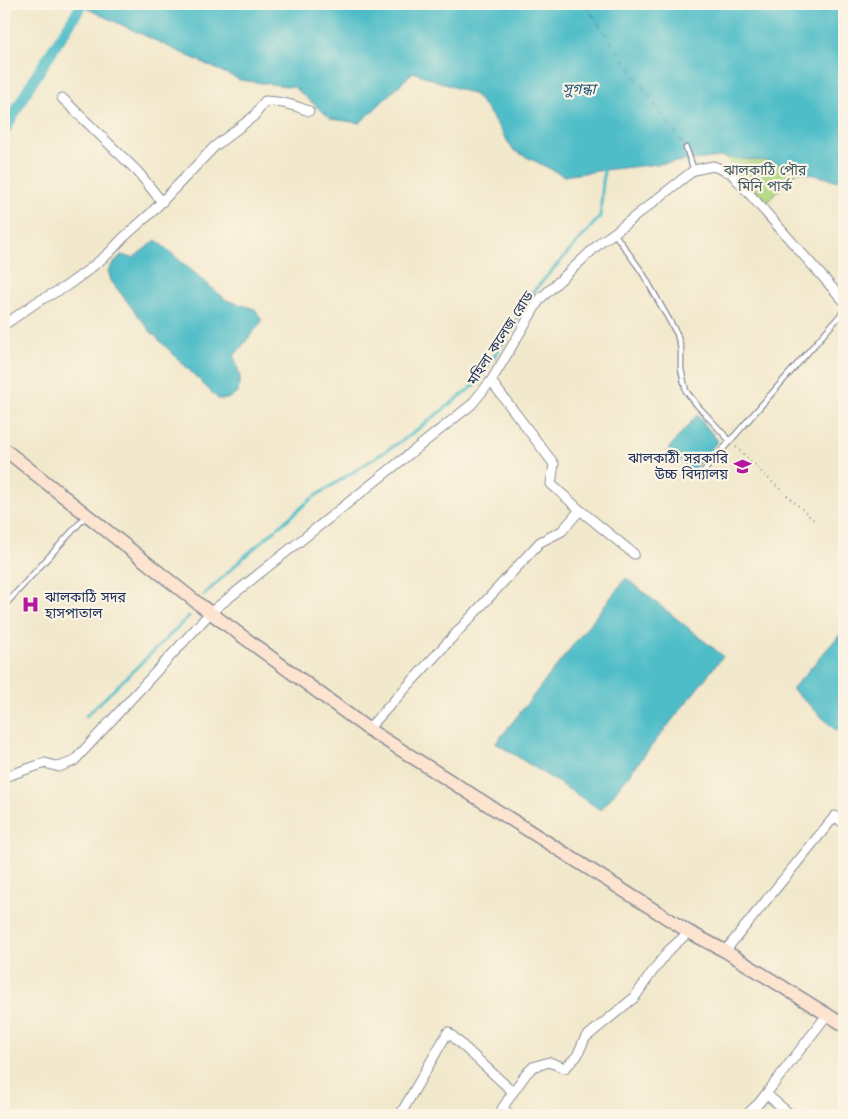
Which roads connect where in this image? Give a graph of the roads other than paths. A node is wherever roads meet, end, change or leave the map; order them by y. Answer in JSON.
{"nodes":[{"id":1,"x":62,"y":98,"type":"dead end"},
{"id":2,"x":309,"y":111,"type":"dead end"},
{"id":3,"x":686,"y":148,"type":"dead end"},
{"id":4,"x":694,"y":170,"type":"junction"},
{"id":5,"x":162,"y":202,"type":"junction"},
{"id":6,"x":614,"y":233,"type":"junction"},
{"id":7,"x":844,"y":301,"type":"edge"},
{"id":8,"x":844,"y":311,"type":"edge"},
{"id":9,"x":4,"y":325,"type":"edge"},
{"id":10,"x":491,"y":381,"type":"junction"},
{"id":11,"x":730,"y":441,"type":"junction"},
{"id":12,"x":4,"y":448,"type":"edge"},
{"id":13,"x":703,"y":472,"type":"dead end"},
{"id":14,"x":580,"y":510,"type":"junction"},
{"id":15,"x":87,"y":515,"type":"junction"},
{"id":16,"x":634,"y":554,"type":"dead end"},
{"id":17,"x":4,"y":606,"type":"edge"},
{"id":18,"x":211,"y":612,"type":"junction"},
{"id":19,"x":368,"y":729,"type":"junction"},
{"id":20,"x":4,"y":777,"type":"edge"},
{"id":21,"x":844,"y":824,"type":"edge"},
{"id":22,"x":689,"y":932,"type":"junction"},
{"id":23,"x":725,"y":951,"type":"junction"},
{"id":24,"x":827,"y":1015,"type":"junction"},
{"id":25,"x":844,"y":1025,"type":"edge"},
{"id":26,"x":513,"y":1092,"type":"junction"},
{"id":27,"x":766,"y":1094,"type":"junction"},
{"id":28,"x":499,"y":1112,"type":"edge"},
{"id":29,"x":400,"y":1115,"type":"edge"},
{"id":30,"x":511,"y":1115,"type":"edge"},
{"id":31,"x":746,"y":1115,"type":"edge"},
{"id":32,"x":791,"y":1115,"type":"edge"}],
"edges":[{"from":1,"to":5,"type":"street"},
{"from":2,"to":5,"type":"street"},
{"from":3,"to":4,"type":"lane"},
{"from":4,"to":6,"type":"street","name":"মহিলা কলেজ রোড"},
{"from":4,"to":7,"type":"street"},
{"from":5,"to":9,"type":"street"},
{"from":6,"to":10,"type":"street","name":"মহিলা কলেজ রোড"},
{"from":6,"to":11,"type":"lane"},
{"from":8,"to":11,"type":"lane"},
{"from":10,"to":14,"type":"street"},
{"from":10,"to":18,"type":"street","name":"মহিলা কলেজ রোড"},
{"from":11,"to":13,"type":"lane"},
{"from":12,"to":15,"type":"main road"},
{"from":14,"to":16,"type":"street"},
{"from":14,"to":19,"type":"street"},
{"from":15,"to":17,"type":"lane"},
{"from":15,"to":18,"type":"main road"},
{"from":18,"to":19,"type":"main road"},
{"from":18,"to":20,"type":"street","name":"মহিলা কলেজ রোড"},
{"from":19,"to":22,"type":"main road"},
{"from":21,"to":23,"type":"street"},
{"from":22,"to":23,"type":"main road"},
{"from":22,"to":26,"type":"street"},
{"from":23,"to":24,"type":"main road"},
{"from":24,"to":25,"type":"main road"},
{"from":24,"to":27,"type":"street"},
{"from":26,"to":28,"type":"street"},
{"from":26,"to":29,"type":"street"},
{"from":27,"to":31,"type":"street"},
{"from":27,"to":32,"type":"street"},
{"from":28,"to":30,"type":"street"}]}
